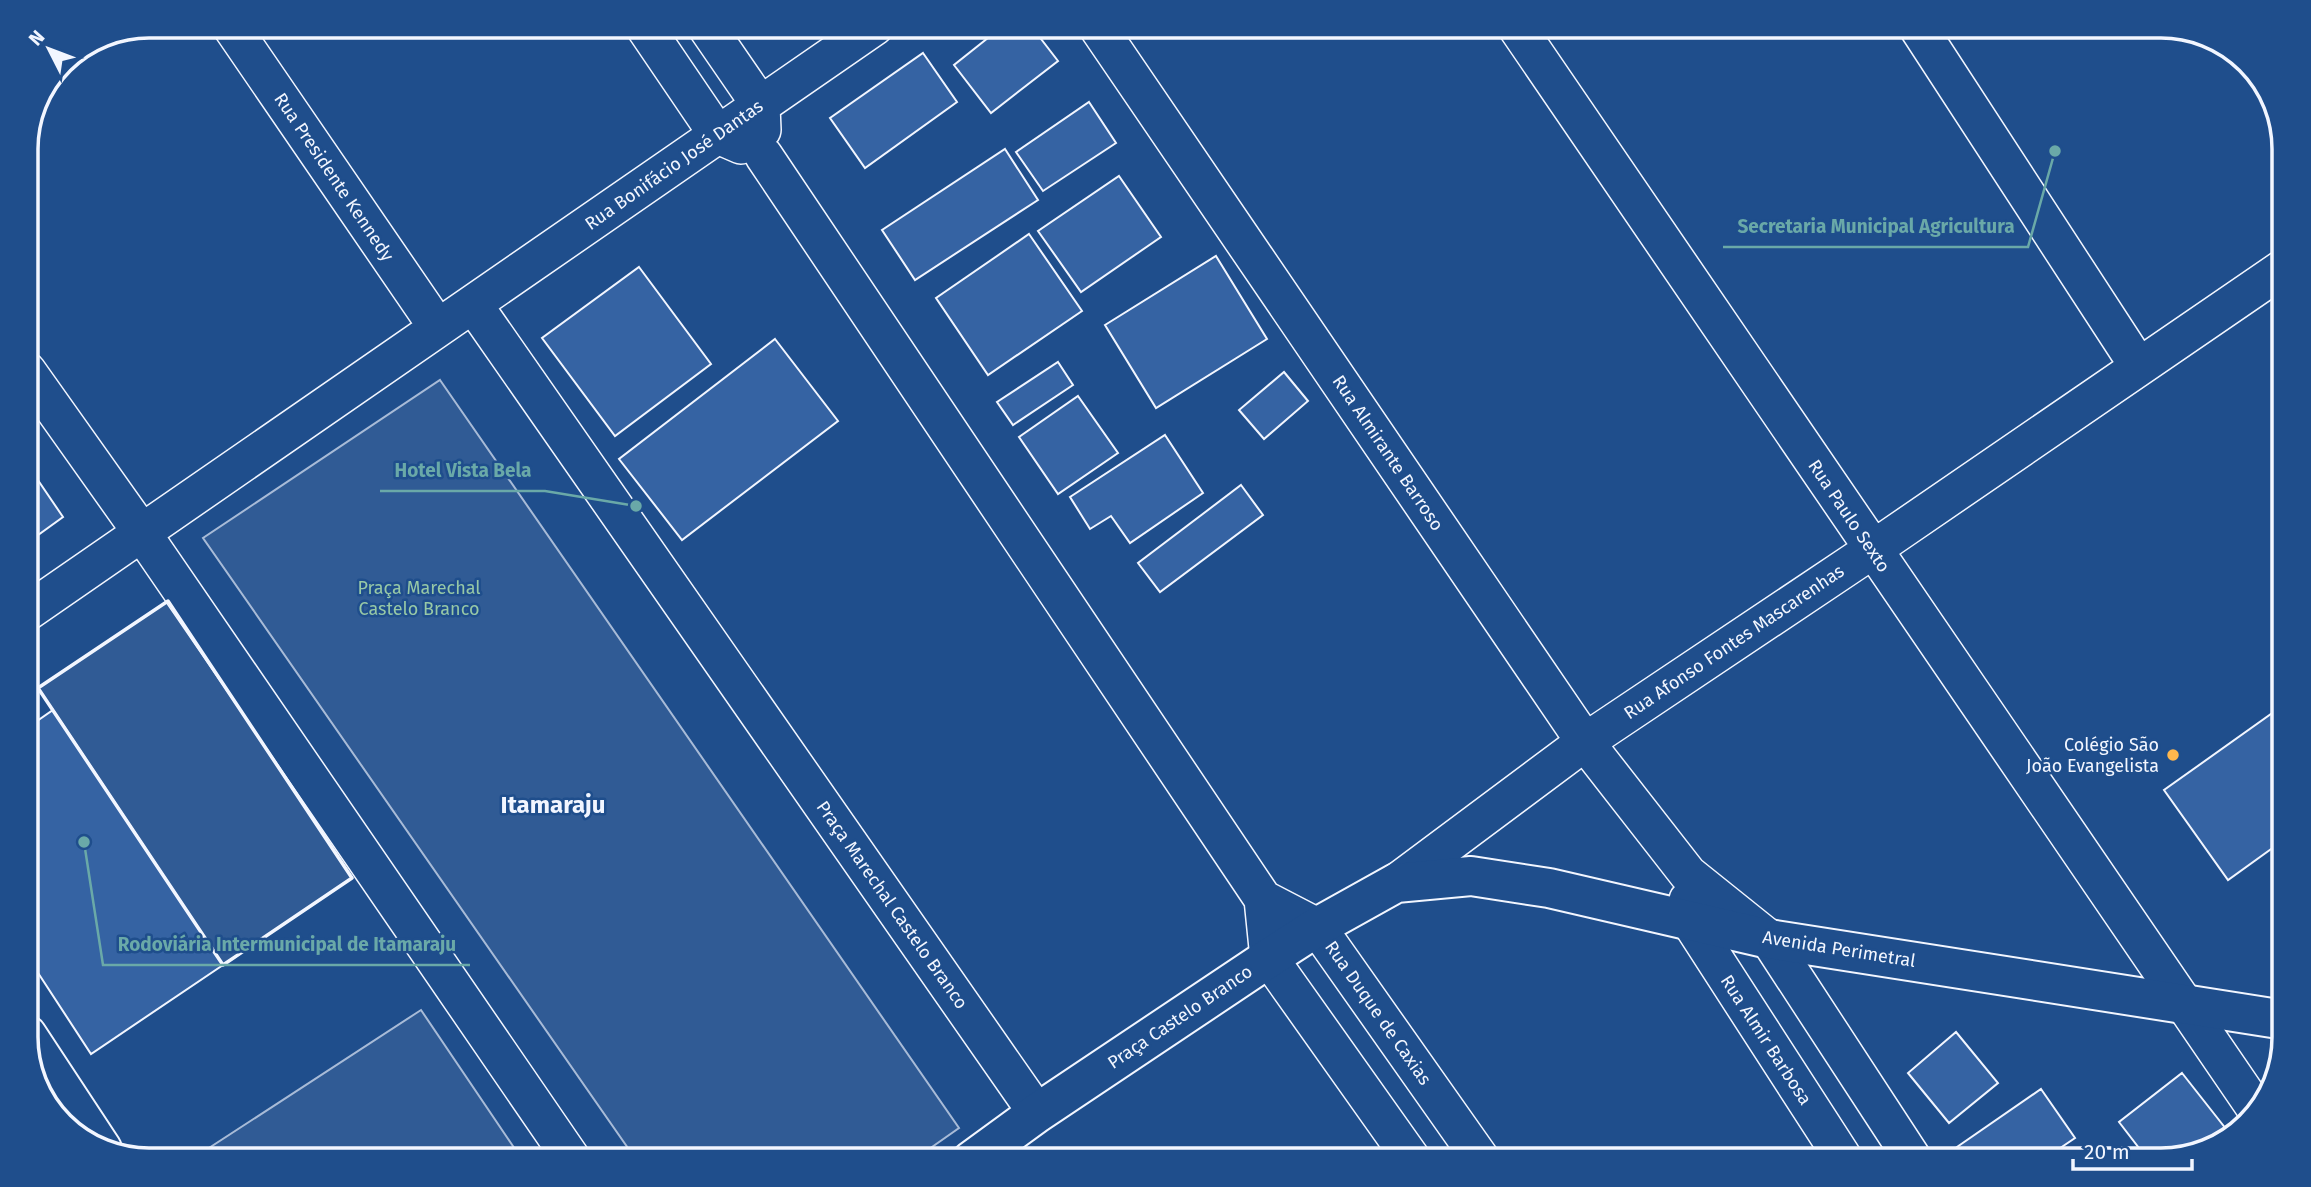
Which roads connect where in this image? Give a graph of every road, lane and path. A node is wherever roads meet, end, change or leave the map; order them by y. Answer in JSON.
{"nodes":[{"id":1,"x":240,"y":39,"type":"edge"},
{"id":2,"x":653,"y":39,"type":"edge"},
{"id":3,"x":715,"y":39,"type":"edge"},
{"id":4,"x":856,"y":39,"type":"edge"},
{"id":5,"x":1106,"y":39,"type":"edge"},
{"id":6,"x":1525,"y":39,"type":"edge"},
{"id":7,"x":1925,"y":39,"type":"edge"},
{"id":8,"x":761,"y":106,"type":"junction"},
{"id":9,"x":718,"y":135,"type":"junction"},
{"id":10,"x":764,"y":156,"type":"junction"},
{"id":11,"x":2272,"y":276,"type":"edge"},
{"id":12,"x":473,"y":304,"type":"junction"},
{"id":13,"x":438,"y":328,"type":"junction"},
{"id":14,"x":2138,"y":366,"type":"junction"},
{"id":15,"x":39,"y":389,"type":"edge"},
{"id":16,"x":142,"y":533,"type":"junction"},
{"id":17,"x":1872,"y":550,"type":"junction"},
{"id":18,"x":39,"y":604,"type":"edge"},
{"id":19,"x":1585,"y":742,"type":"junction"},
{"id":20,"x":1688,"y":874,"type":"junction"},
{"id":21,"x":1396,"y":883,"type":"junction"},
{"id":22,"x":1263,"y":900,"type":"junction"},
{"id":23,"x":1688,"y":919,"type":"junction"},
{"id":24,"x":1317,"y":927,"type":"junction"},
{"id":25,"x":1769,"y":939,"type":"junction"},
{"id":26,"x":1269,"y":958,"type":"junction"},
{"id":27,"x":2183,"y":1006,"type":"junction"},
{"id":28,"x":2272,"y":1018,"type":"edge"},
{"id":29,"x":40,"y":1054,"type":"edge"},
{"id":30,"x":2251,"y":1103,"type":"edge"},
{"id":31,"x":1037,"y":1113,"type":"junction"},
{"id":32,"x":91,"y":1132,"type":"edge"},
{"id":33,"x":564,"y":1148,"type":"edge"},
{"id":34,"x":1000,"y":1148,"type":"edge"},
{"id":35,"x":1404,"y":1148,"type":"edge"},
{"id":36,"x":1473,"y":1148,"type":"edge"},
{"id":37,"x":1837,"y":1148,"type":"edge"},
{"id":38,"x":1906,"y":1148,"type":"edge"}],
"edges":[{"from":1,"to":13,"type":"street","name":"Rua Presidente Kennedy"},
{"from":2,"to":9,"type":"street"},
{"from":3,"to":8,"type":"street"},
{"from":4,"to":8,"type":"street","name":"Rua Bonifácio José Dantas"},
{"from":5,"to":19,"type":"street","name":"Rua Almirante Barroso"},
{"from":6,"to":17,"type":"street","name":"Rua Paulo Sexto"},
{"from":7,"to":14,"type":"street"},
{"from":8,"to":9,"type":"street","name":"Rua Bonifácio José Dantas"},
{"from":8,"to":10,"type":"street"},
{"from":9,"to":10,"type":"street"},
{"from":9,"to":12,"type":"street","name":"Rua Bonifácio José Dantas"},
{"from":10,"to":22,"type":"street"},
{"from":11,"to":14,"type":"street","name":"Rua Afonso Fontes Mascarenhas"},
{"from":12,"to":13,"type":"street"},
{"from":12,"to":31,"type":"street","name":"Praça Marechal Castelo Branco"},
{"from":13,"to":16,"type":"street"},
{"from":14,"to":17,"type":"street","name":"Rua Afonso Fontes Mascarenhas"},
{"from":15,"to":16,"type":"street"},
{"from":16,"to":18,"type":"street"},
{"from":16,"to":33,"type":"street"},
{"from":17,"to":19,"type":"street","name":"Rua Afonso Fontes Mascarenhas"},
{"from":17,"to":27,"type":"street","name":"Rua Paulo Sexto"},
{"from":19,"to":20,"type":"street","name":"Rua Almirante Barroso"},
{"from":19,"to":21,"type":"street","name":"Rua Afonso Fontes Mascarenhas"},
{"from":20,"to":23,"type":"street"},
{"from":20,"to":25,"type":"street","name":"Rua Almirante Barroso"},
{"from":21,"to":23,"type":"main road","name":"Avenida Perimetral"},
{"from":21,"to":24,"type":"main road","name":"Praça Castelo Branco"},
{"from":22,"to":24,"type":"street","name":"Rua Duque de Caxias"},
{"from":22,"to":26,"type":"street"},
{"from":23,"to":25,"type":"main road","name":"Avenida Perimetral"},
{"from":23,"to":37,"type":"street","name":"Rua Almir Barbosa"},
{"from":24,"to":26,"type":"main road","name":"Praça Castelo Branco"},
{"from":24,"to":36,"type":"street","name":"Rua Duque de Caxias"},
{"from":25,"to":27,"type":"main road","name":"Avenida Perimetral"},
{"from":25,"to":38,"type":"street"},
{"from":26,"to":31,"type":"main road","name":"Praça Castelo Branco"},
{"from":26,"to":35,"type":"street"},
{"from":27,"to":28,"type":"main road","name":"Avenida Perimetral"},
{"from":27,"to":30,"type":"street","name":"Rua Paulo Sexto"},
{"from":29,"to":32,"type":"main road"},
{"from":31,"to":34,"type":"main road","name":"Praça Castelo Branco"}]}
